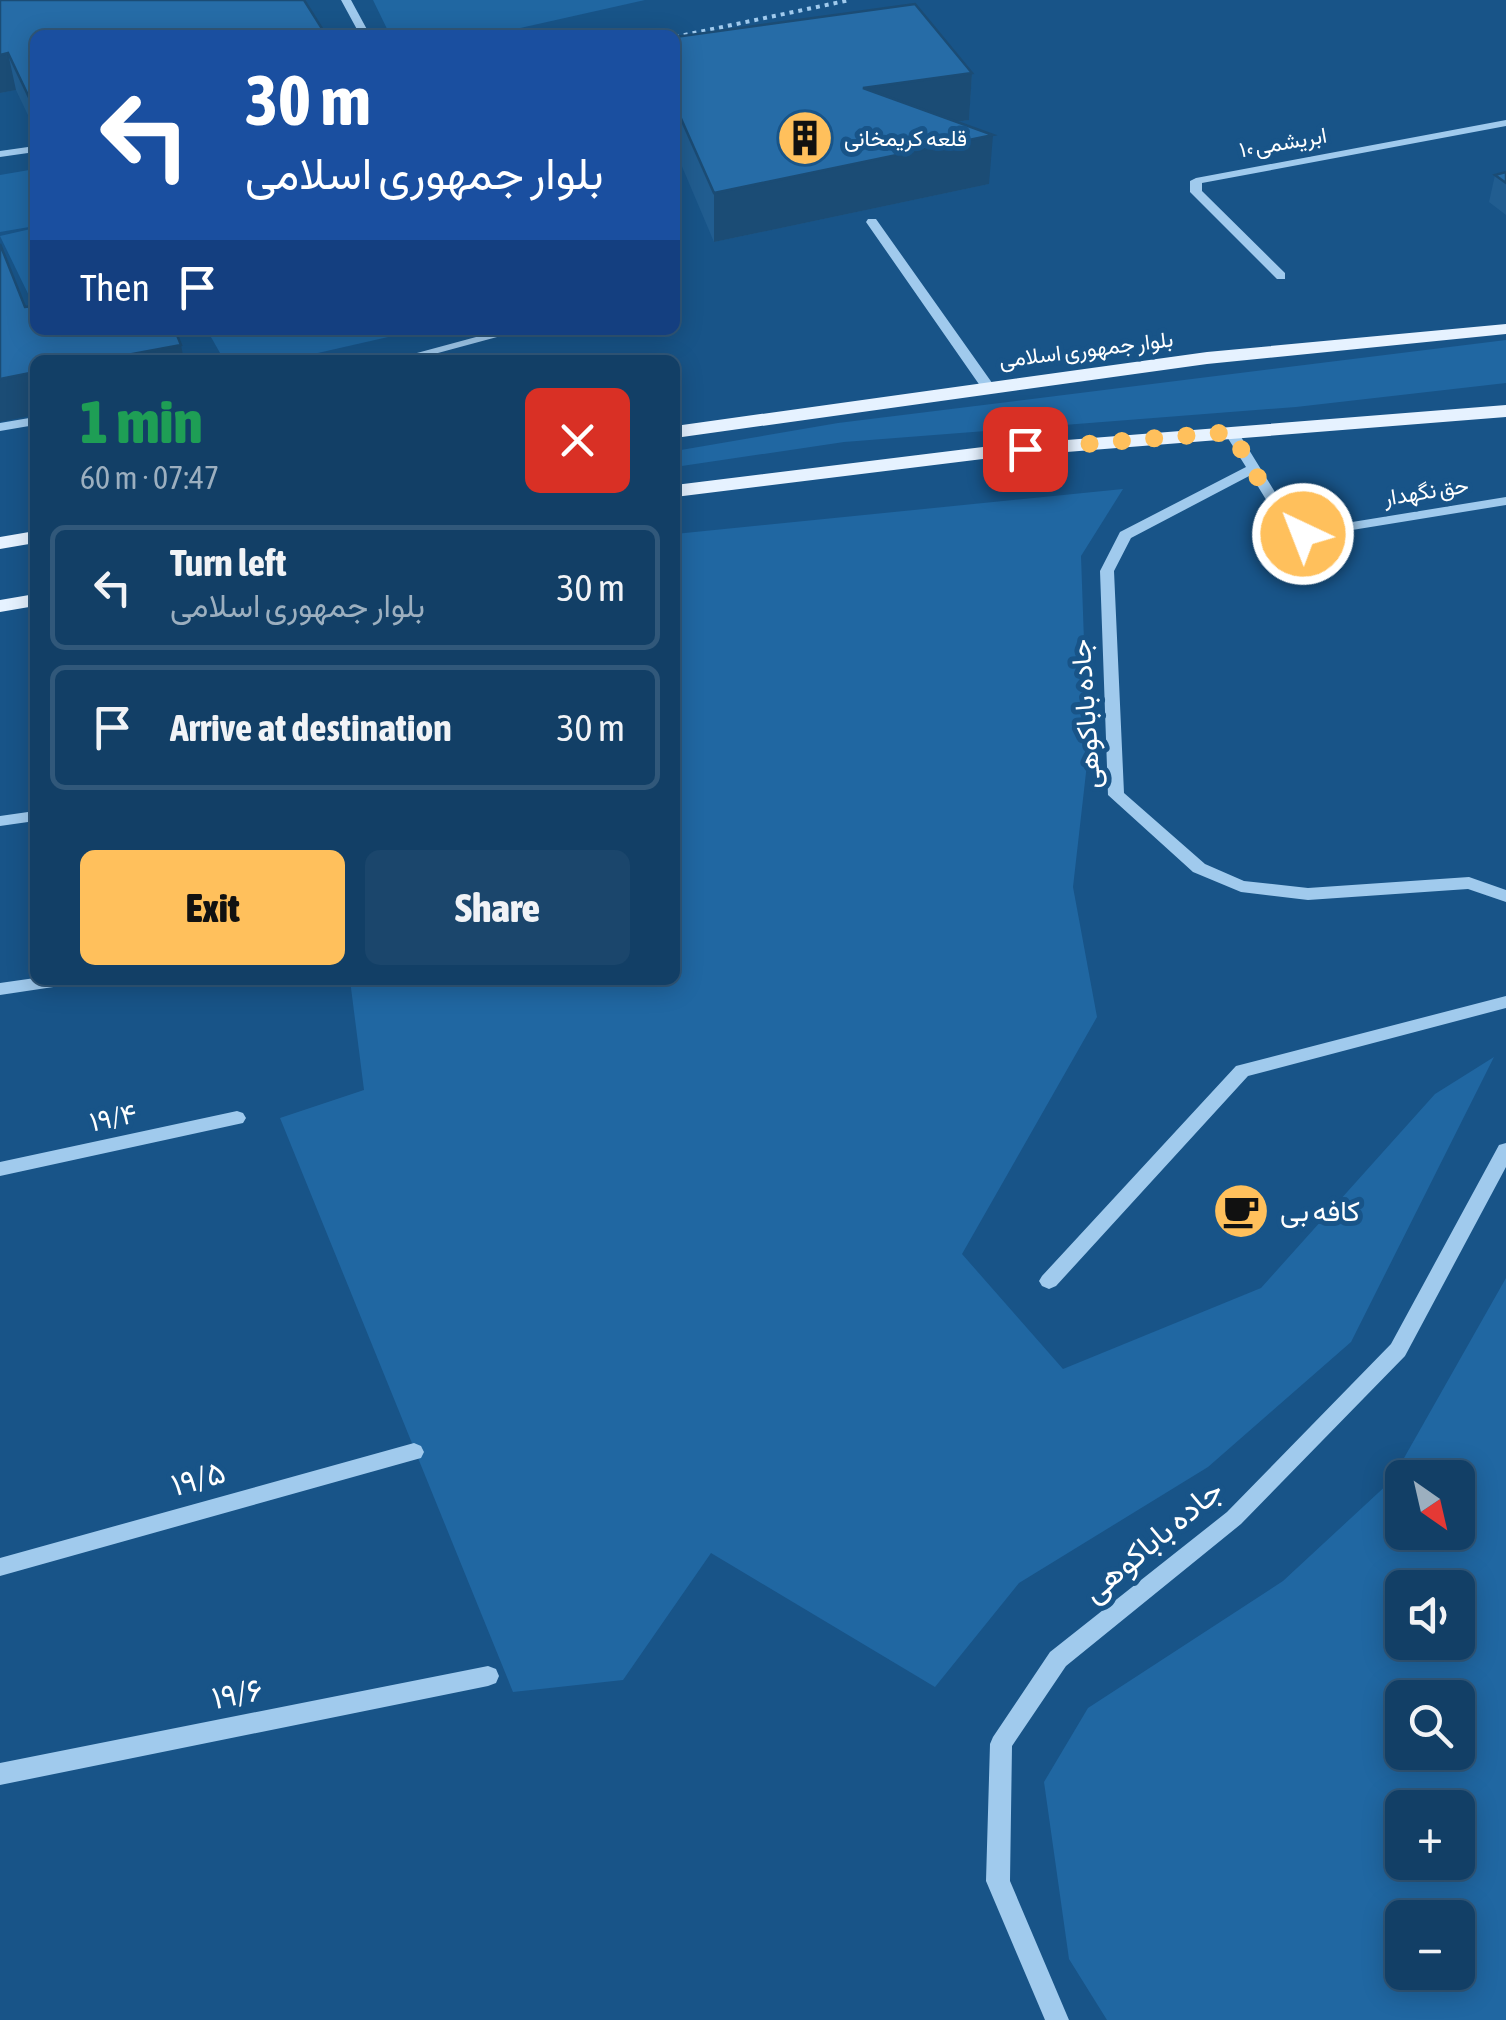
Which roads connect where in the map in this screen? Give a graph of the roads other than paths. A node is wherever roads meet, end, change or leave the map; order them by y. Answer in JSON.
{"nodes":[{"id":1,"x":346,"y":0,"type":"edge"},
{"id":2,"x":361,"y":30,"type":"edge"},
{"id":3,"x":1506,"y":122,"type":"edge"},
{"id":4,"x":30,"y":150,"type":"edge"},
{"id":5,"x":0,"y":154,"type":"edge"},
{"id":6,"x":872,"y":222,"type":"dead end"},
{"id":7,"x":1281,"y":276,"type":"dead end"},
{"id":8,"x":1506,"y":329,"type":"edge"},
{"id":9,"x":497,"y":335,"type":"edge"},
{"id":10,"x":417,"y":355,"type":"edge"},
{"id":11,"x":988,"y":387,"type":"junction"},
{"id":12,"x":1506,"y":411,"type":"edge"},
{"id":13,"x":30,"y":422,"type":"edge"},
{"id":14,"x":0,"y":427,"type":"edge"},
{"id":15,"x":680,"y":431,"type":"edge"},
{"id":16,"x":1231,"y":432,"type":"junction"},
{"id":17,"x":1253,"y":469,"type":"junction"},
{"id":18,"x":680,"y":490,"type":"edge"},
{"id":19,"x":1506,"y":501,"type":"edge"},
{"id":20,"x":30,"y":538,"type":"edge"},
{"id":21,"x":0,"y":543,"type":"edge"},
{"id":22,"x":30,"y":601,"type":"edge"},
{"id":23,"x":0,"y":606,"type":"edge"},
{"id":24,"x":30,"y":817,"type":"edge"},
{"id":25,"x":0,"y":820,"type":"edge"},
{"id":26,"x":1506,"y":896,"type":"edge"},
{"id":27,"x":30,"y":985,"type":"edge"},
{"id":28,"x":0,"y":990,"type":"edge"},
{"id":29,"x":1506,"y":1002,"type":"edge"},
{"id":30,"x":238,"y":1118,"type":"dead end"},
{"id":31,"x":1506,"y":1150,"type":"edge"},
{"id":32,"x":0,"y":1169,"type":"edge"},
{"id":33,"x":1049,"y":1281,"type":"dead end"},
{"id":34,"x":414,"y":1452,"type":"dead end"},
{"id":35,"x":0,"y":1567,"type":"edge"},
{"id":36,"x":488,"y":1676,"type":"dead end"},
{"id":37,"x":0,"y":1774,"type":"edge"},
{"id":38,"x":1057,"y":2020,"type":"edge"}],
"edges":[{"from":1,"to":2,"type":"street"},
{"from":3,"to":7,"type":"street","name":"ابریشمی۱۰"},
{"from":4,"to":5,"type":"street"},
{"from":6,"to":11,"type":"street"},
{"from":8,"to":11,"type":"main road","name":"بلوار جمهوری اسلامی"},
{"from":9,"to":10,"type":"street"},
{"from":11,"to":15,"type":"main road","name":"بلوار جمهوری اسلامی"},
{"from":12,"to":16,"type":"main road"},
{"from":13,"to":14,"type":"street"},
{"from":16,"to":17,"type":"street","name":"حق نگهدار"},
{"from":16,"to":18,"type":"main road"},
{"from":17,"to":19,"type":"street","name":"حق نگهدار"},
{"from":17,"to":26,"type":"street","name":"جاده باباکوهی"},
{"from":20,"to":21,"type":"main road"},
{"from":22,"to":23,"type":"main road"},
{"from":24,"to":25,"type":"street"},
{"from":27,"to":28,"type":"street"},
{"from":29,"to":33,"type":"street"},
{"from":30,"to":32,"type":"street","name":"۱۹/۴"},
{"from":31,"to":38,"type":"street","name":"جاده باباکوهی"},
{"from":34,"to":35,"type":"street","name":"۱۹/۵"},
{"from":36,"to":37,"type":"street","name":"۱۹/۶"}]}
